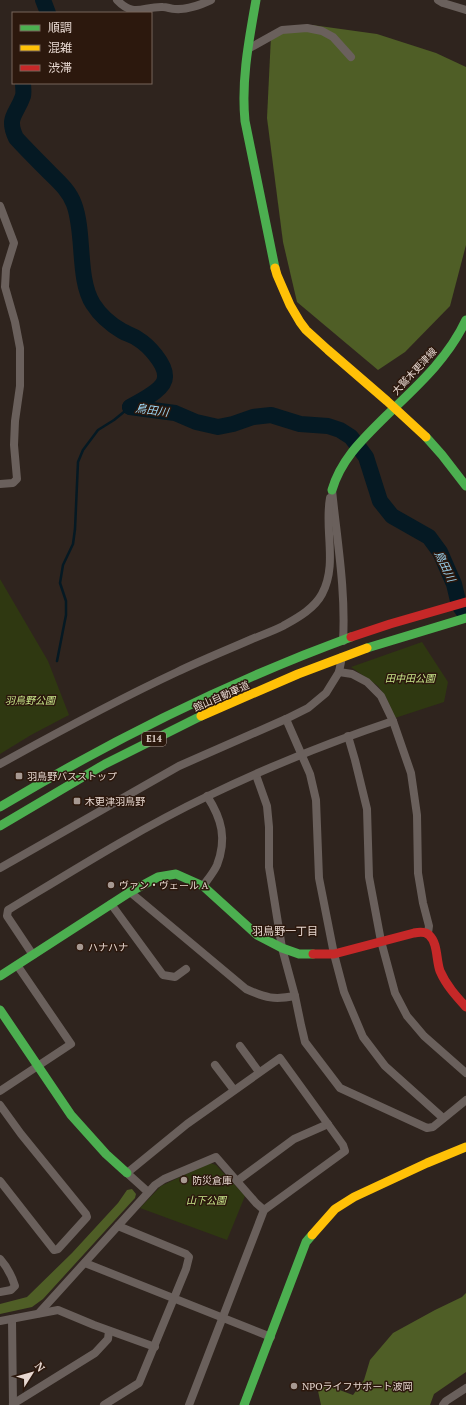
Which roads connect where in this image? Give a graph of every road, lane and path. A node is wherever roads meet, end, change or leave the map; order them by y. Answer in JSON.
{"nodes":[{"id":1,"x":117,"y":0,"type":"edge"},
{"id":2,"x":211,"y":0,"type":"edge"},
{"id":3,"x":256,"y":0,"type":"edge"},
{"id":4,"x":438,"y":0,"type":"edge"},
{"id":5,"x":466,"y":10,"type":"edge"},
{"id":6,"x":248,"y":49,"type":"junction"},
{"id":7,"x":351,"y":57,"type":"dead end"},
{"id":8,"x":0,"y":206,"type":"edge"},
{"id":9,"x":466,"y":320,"type":"edge"},
{"id":10,"x":395,"y":407,"type":"junction"},
{"id":11,"x":0,"y":484,"type":"edge"},
{"id":12,"x":466,"y":486,"type":"edge"},
{"id":13,"x":332,"y":490,"type":"junction"},
{"id":14,"x":466,"y":602,"type":"edge"},
{"id":15,"x":466,"y":618,"type":"edge"},
{"id":16,"x":339,"y":672,"type":"junction"},
{"id":17,"x":286,"y":719,"type":"junction"},
{"id":18,"x":393,"y":721,"type":"junction"},
{"id":19,"x":348,"y":736,"type":"junction"},
{"id":20,"x":302,"y":755,"type":"junction"},
{"id":21,"x":0,"y":764,"type":"edge"},
{"id":22,"x":256,"y":775,"type":"junction"},
{"id":23,"x":207,"y":796,"type":"junction"},
{"id":24,"x":0,"y":807,"type":"edge"},
{"id":25,"x":0,"y":826,"type":"edge"},
{"id":26,"x":0,"y":868,"type":"edge"},
{"id":27,"x":203,"y":886,"type":"junction"},
{"id":28,"x":130,"y":892,"type":"junction"},
{"id":29,"x":111,"y":904,"type":"junction"},
{"id":30,"x":428,"y":933,"type":"junction"},
{"id":31,"x":382,"y":941,"type":"junction"},
{"id":32,"x":282,"y":948,"type":"junction"},
{"id":33,"x":334,"y":954,"type":"junction"},
{"id":34,"x":33,"y":955,"type":"junction"},
{"id":35,"x":17,"y":965,"type":"junction"},
{"id":36,"x":186,"y":969,"type":"dead end"},
{"id":37,"x":0,"y":976,"type":"edge"},
{"id":38,"x":295,"y":996,"type":"junction"},
{"id":39,"x":466,"y":1007,"type":"edge"},
{"id":40,"x":0,"y":1010,"type":"edge"},
{"id":41,"x":240,"y":1046,"type":"dead end"},
{"id":42,"x":215,"y":1065,"type":"dead end"},
{"id":43,"x":38,"y":1066,"type":"junction"},
{"id":44,"x":259,"y":1072,"type":"junction"},
{"id":45,"x":466,"y":1073,"type":"edge"},
{"id":46,"x":234,"y":1090,"type":"junction"},
{"id":47,"x":0,"y":1092,"type":"edge"},
{"id":48,"x":466,"y":1100,"type":"edge"},
{"id":49,"x":0,"y":1105,"type":"edge"},
{"id":50,"x":443,"y":1118,"type":"junction"},
{"id":51,"x":328,"y":1124,"type":"junction"},
{"id":52,"x":466,"y":1147,"type":"edge"},
{"id":53,"x":127,"y":1173,"type":"junction"},
{"id":54,"x":0,"y":1181,"type":"edge"},
{"id":55,"x":237,"y":1181,"type":"junction"},
{"id":56,"x":148,"y":1192,"type":"junction"},
{"id":57,"x":264,"y":1210,"type":"junction"},
{"id":58,"x":118,"y":1226,"type":"junction"},
{"id":59,"x":0,"y":1259,"type":"edge"},
{"id":60,"x":85,"y":1262,"type":"junction"},
{"id":61,"x":0,"y":1292,"type":"edge"},
{"id":62,"x":174,"y":1299,"type":"junction"},
{"id":63,"x":39,"y":1313,"type":"junction"},
{"id":64,"x":222,"y":1318,"type":"junction"},
{"id":65,"x":12,"y":1319,"type":"junction"},
{"id":66,"x":0,"y":1321,"type":"edge"},
{"id":67,"x":110,"y":1331,"type":"junction"},
{"id":68,"x":271,"y":1337,"type":"junction"},
{"id":69,"x":155,"y":1347,"type":"junction"},
{"id":70,"x":466,"y":1388,"type":"edge"},
{"id":71,"x":13,"y":1404,"type":"edge"},
{"id":72,"x":104,"y":1405,"type":"edge"},
{"id":73,"x":189,"y":1405,"type":"edge"},
{"id":74,"x":244,"y":1405,"type":"edge"},
{"id":75,"x":443,"y":1405,"type":"edge"}],
"edges":[{"from":1,"to":2,"type":"street"},
{"from":3,"to":6,"type":"main road"},
{"from":4,"to":5,"type":"street"},
{"from":6,"to":7,"type":"street"},
{"from":6,"to":10,"type":"main road"},
{"from":8,"to":11,"type":"street"},
{"from":9,"to":10,"type":"main road","name":"大鷲木更津線"},
{"from":10,"to":12,"type":"main road","name":"大鷲木更津線"},
{"from":10,"to":13,"type":"main road"},
{"from":13,"to":16,"type":"street"},
{"from":13,"to":21,"type":"street"},
{"from":14,"to":24,"type":"main road","name":"館山自動車道","number":"E14"},
{"from":15,"to":25,"type":"main road","name":"館山自動車道","number":"E14"},
{"from":16,"to":17,"type":"street"},
{"from":16,"to":18,"type":"street"},
{"from":17,"to":20,"type":"street"},
{"from":17,"to":26,"type":"street"},
{"from":18,"to":19,"type":"street"},
{"from":18,"to":30,"type":"street"},
{"from":19,"to":20,"type":"street"},
{"from":19,"to":31,"type":"street"},
{"from":20,"to":22,"type":"street"},
{"from":20,"to":33,"type":"street"},
{"from":22,"to":23,"type":"street"},
{"from":22,"to":32,"type":"street"},
{"from":23,"to":27,"type":"street"},
{"from":23,"to":34,"type":"street"},
{"from":27,"to":28,"type":"main road"},
{"from":27,"to":32,"type":"main road"},
{"from":28,"to":29,"type":"main road"},
{"from":28,"to":38,"type":"street"},
{"from":29,"to":34,"type":"main road"},
{"from":29,"to":36,"type":"street"},
{"from":30,"to":31,"type":"main road"},
{"from":30,"to":39,"type":"main road"},
{"from":31,"to":33,"type":"main road"},
{"from":31,"to":45,"type":"street"},
{"from":32,"to":33,"type":"main road"},
{"from":32,"to":38,"type":"street"},
{"from":33,"to":50,"type":"street"},
{"from":34,"to":35,"type":"main road"},
{"from":35,"to":37,"type":"main road"},
{"from":35,"to":43,"type":"street"},
{"from":38,"to":50,"type":"street"},
{"from":40,"to":43,"type":"main road"},
{"from":41,"to":44,"type":"street"},
{"from":42,"to":46,"type":"street"},
{"from":43,"to":47,"type":"street"},
{"from":43,"to":53,"type":"main road"},
{"from":44,"to":46,"type":"street"},
{"from":44,"to":51,"type":"street"},
{"from":46,"to":53,"type":"street"},
{"from":48,"to":50,"type":"street"},
{"from":49,"to":54,"type":"street"},
{"from":51,"to":55,"type":"street"},
{"from":51,"to":57,"type":"street"},
{"from":52,"to":68,"type":"main road"},
{"from":53,"to":56,"type":"street"},
{"from":55,"to":56,"type":"street"},
{"from":55,"to":57,"type":"street"},
{"from":56,"to":58,"type":"street"},
{"from":57,"to":64,"type":"street"},
{"from":58,"to":60,"type":"street"},
{"from":58,"to":62,"type":"street"},
{"from":59,"to":61,"type":"street"},
{"from":60,"to":62,"type":"street"},
{"from":60,"to":63,"type":"street"},
{"from":62,"to":64,"type":"street"},
{"from":62,"to":69,"type":"street"},
{"from":63,"to":65,"type":"street"},
{"from":63,"to":67,"type":"street"},
{"from":64,"to":68,"type":"street"},
{"from":64,"to":73,"type":"street"},
{"from":65,"to":66,"type":"street"},
{"from":65,"to":71,"type":"street"},
{"from":67,"to":69,"type":"street"},
{"from":67,"to":71,"type":"street"},
{"from":68,"to":74,"type":"main road"},
{"from":69,"to":72,"type":"street"},
{"from":70,"to":75,"type":"street"}]}
